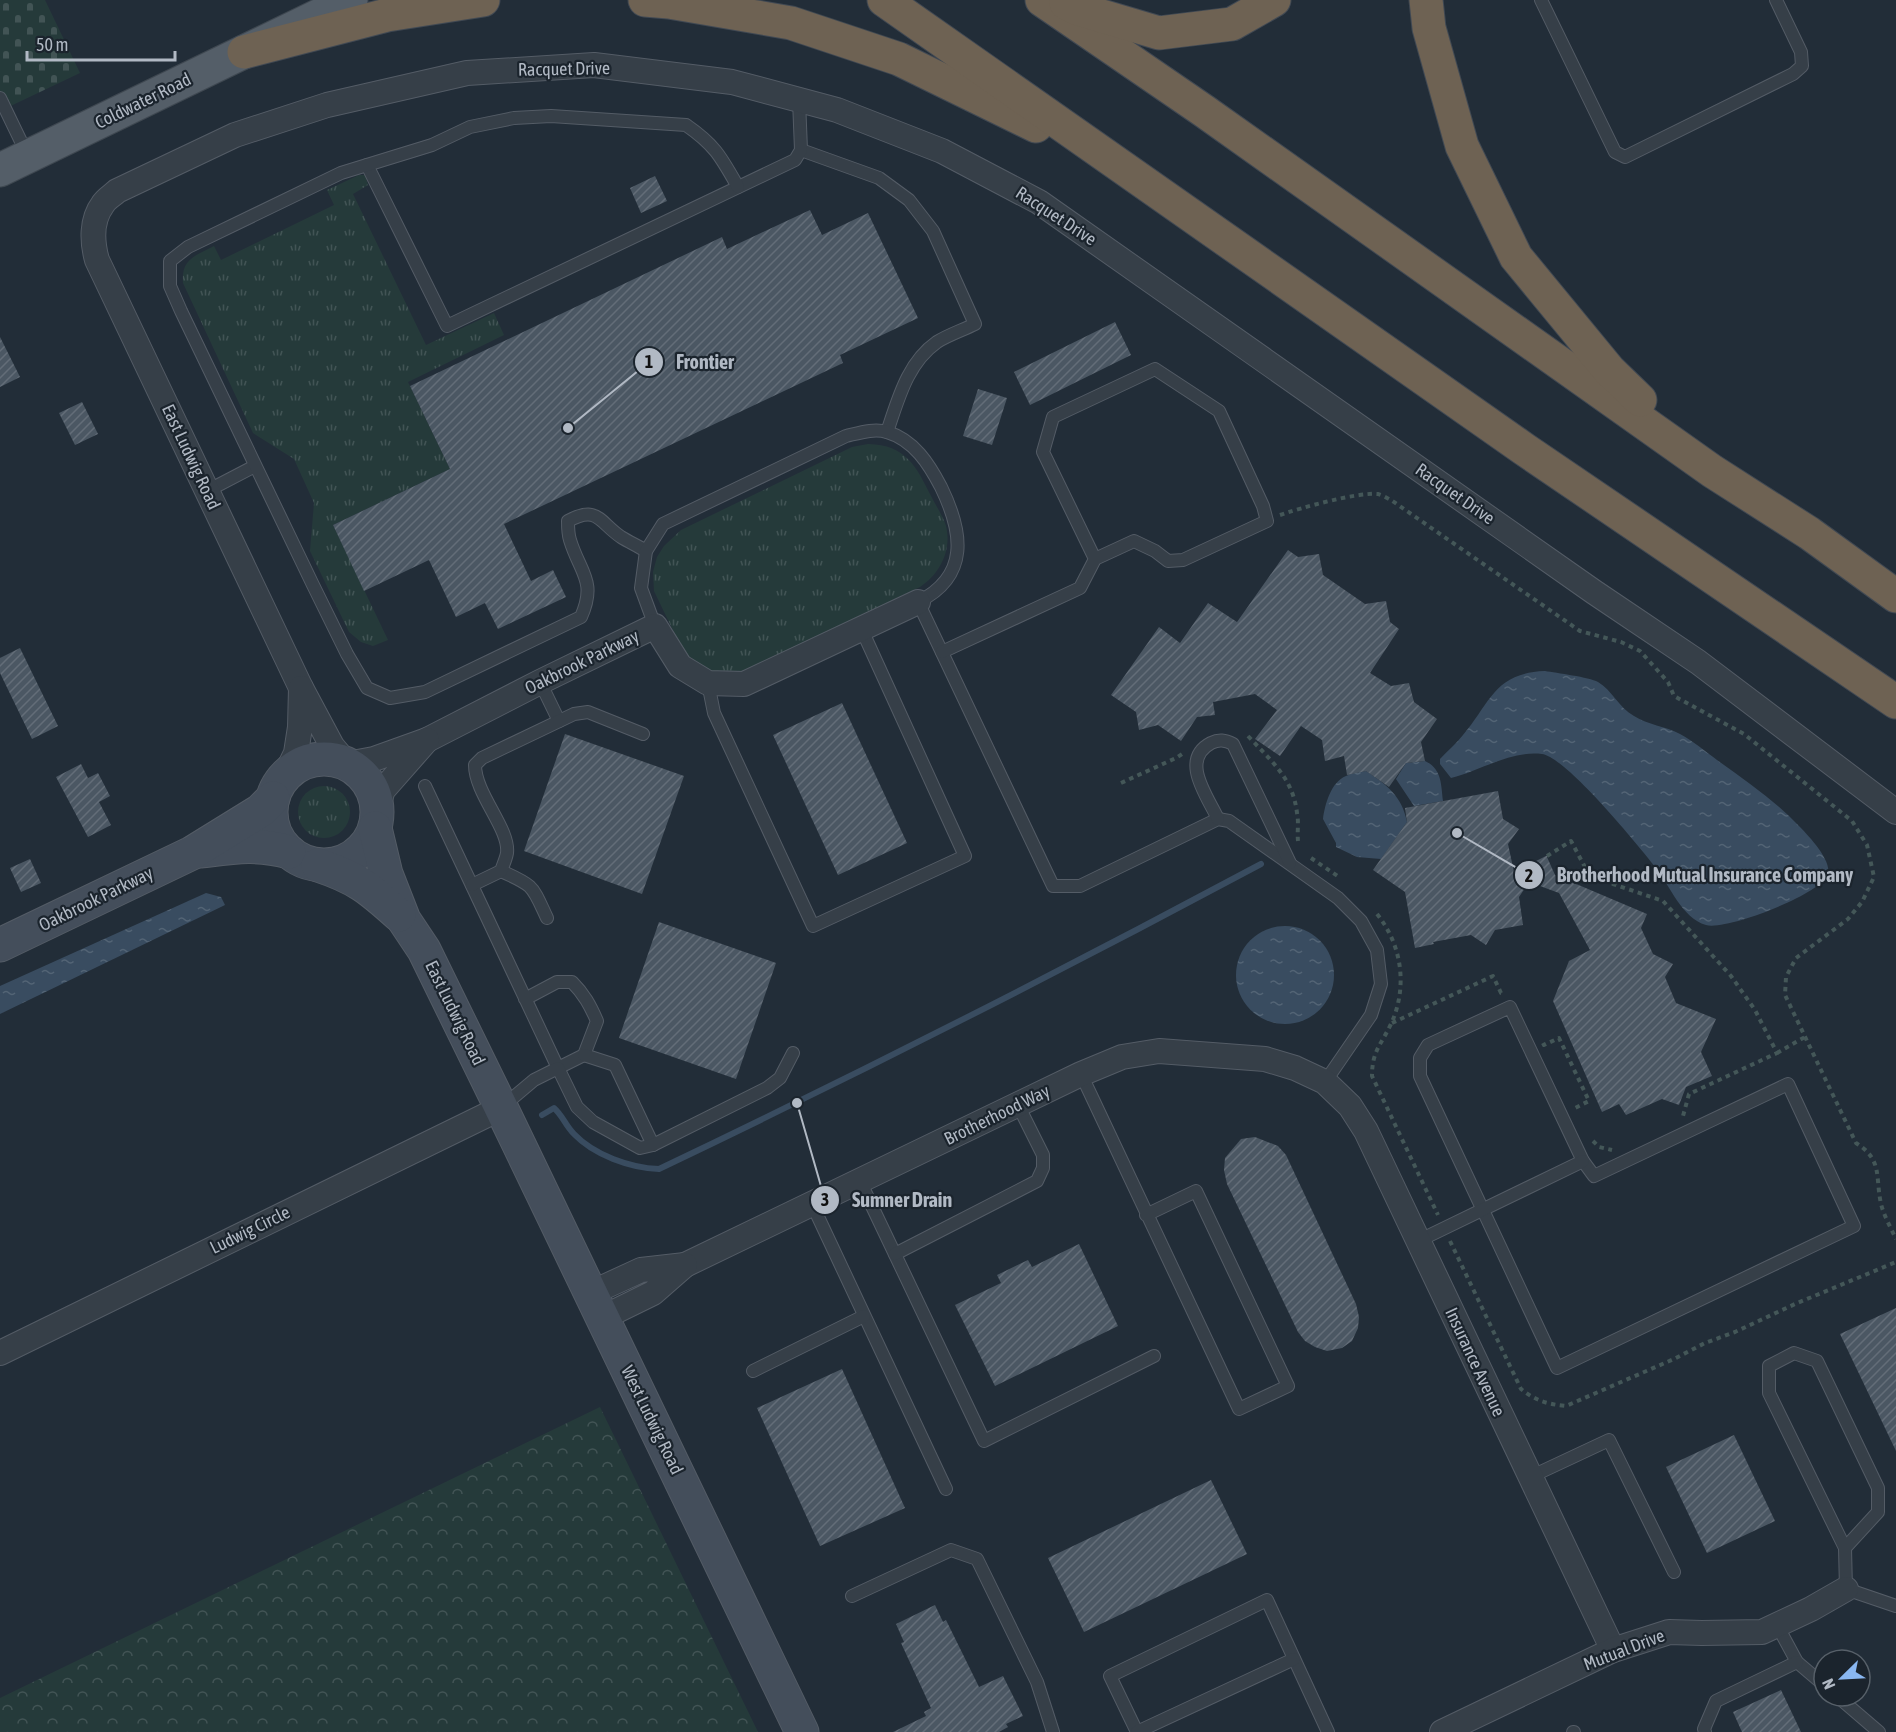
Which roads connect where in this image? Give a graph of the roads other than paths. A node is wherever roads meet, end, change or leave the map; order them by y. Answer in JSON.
{"nodes":[{"id":1,"x":351,"y":0,"type":"edge"},
{"id":2,"x":483,"y":0,"type":"edge"},
{"id":3,"x":645,"y":0,"type":"edge"},
{"id":4,"x":884,"y":0,"type":"edge"},
{"id":5,"x":1042,"y":0,"type":"edge"},
{"id":6,"x":1060,"y":0,"type":"edge"},
{"id":7,"x":1274,"y":0,"type":"edge"},
{"id":8,"x":1426,"y":0,"type":"edge"},
{"id":9,"x":1541,"y":0,"type":"edge"},
{"id":10,"x":1776,"y":0,"type":"edge"},
{"id":11,"x":244,"y":52,"type":"junction"},
{"id":12,"x":0,"y":98,"type":"edge"},
{"id":13,"x":799,"y":100,"type":"junction"},
{"id":14,"x":801,"y":150,"type":"junction"},
{"id":15,"x":14,"y":164,"type":"edge"},
{"id":16,"x":367,"y":165,"type":"junction"},
{"id":17,"x":1132,"y":173,"type":"junction"},
{"id":18,"x":738,"y":187,"type":"junction"},
{"id":19,"x":94,"y":222,"type":"joint"},
{"id":20,"x":887,"y":432,"type":"junction"},
{"id":21,"x":255,"y":466,"type":"junction"},
{"id":22,"x":1712,"y":471,"type":"junction"},
{"id":23,"x":207,"y":490,"type":"junction"},
{"id":24,"x":646,"y":551,"type":"junction"},
{"id":25,"x":1095,"y":559,"type":"junction"},
{"id":26,"x":1896,"y":596,"type":"edge"},
{"id":27,"x":918,"y":602,"type":"junction"},
{"id":28,"x":655,"y":626,"type":"junction"},
{"id":29,"x":861,"y":628,"type":"junction"},
{"id":30,"x":942,"y":652,"type":"junction"},
{"id":31,"x":540,"y":682,"type":"junction"},
{"id":32,"x":708,"y":683,"type":"junction"},
{"id":33,"x":301,"y":688,"type":"junction"},
{"id":34,"x":1896,"y":702,"type":"edge"},
{"id":35,"x":559,"y":721,"type":"junction"},
{"id":36,"x":643,"y":734,"type":"dead end"},
{"id":37,"x":426,"y":740,"type":"junction"},
{"id":38,"x":347,"y":764,"type":"junction"},
{"id":39,"x":424,"y":786,"type":"dead end"},
{"id":40,"x":279,"y":787,"type":"junction"},
{"id":41,"x":1896,"y":812,"type":"edge"},
{"id":42,"x":376,"y":818,"type":"junction"},
{"id":43,"x":1218,"y":819,"type":"junction"},
{"id":44,"x":289,"y":852,"type":"junction"},
{"id":45,"x":192,"y":853,"type":"junction"},
{"id":46,"x":1291,"y":864,"type":"junction"},
{"id":47,"x":318,"y":865,"type":"junction"},
{"id":48,"x":501,"y":871,"type":"junction"},
{"id":49,"x":472,"y":885,"type":"junction"},
{"id":50,"x":547,"y":918,"type":"dead end"},
{"id":51,"x":404,"y":920,"type":"junction"},
{"id":52,"x":0,"y":945,"type":"edge"},
{"id":53,"x":525,"y":999,"type":"junction"},
{"id":54,"x":793,"y":1053,"type":"dead end"},
{"id":55,"x":584,"y":1055,"type":"junction"},
{"id":56,"x":558,"y":1068,"type":"junction"},
{"id":57,"x":1081,"y":1074,"type":"junction"},
{"id":58,"x":1325,"y":1082,"type":"junction"},
{"id":59,"x":1018,"y":1105,"type":"junction"},
{"id":60,"x":501,"y":1108,"type":"junction"},
{"id":61,"x":653,"y":1145,"type":"junction"},
{"id":62,"x":1583,"y":1161,"type":"junction"},
{"id":63,"x":860,"y":1181,"type":"junction"},
{"id":64,"x":812,"y":1204,"type":"junction"},
{"id":65,"x":1482,"y":1210,"type":"junction"},
{"id":66,"x":1146,"y":1215,"type":"junction"},
{"id":67,"x":1418,"y":1241,"type":"junction"},
{"id":68,"x":895,"y":1254,"type":"junction"},
{"id":69,"x":596,"y":1305,"type":"junction"},
{"id":70,"x":864,"y":1316,"type":"junction"},
{"id":71,"x":0,"y":1353,"type":"edge"},
{"id":72,"x":1154,"y":1356,"type":"dead end"},
{"id":73,"x":753,"y":1371,"type":"dead end"},
{"id":74,"x":1530,"y":1478,"type":"junction"},
{"id":75,"x":946,"y":1489,"type":"dead end"},
{"id":76,"x":1845,"y":1548,"type":"junction"},
{"id":77,"x":1674,"y":1572,"type":"dead end"},
{"id":78,"x":1846,"y":1589,"type":"junction"},
{"id":79,"x":852,"y":1596,"type":"dead end"},
{"id":80,"x":1896,"y":1606,"type":"edge"},
{"id":81,"x":1777,"y":1624,"type":"junction"},
{"id":82,"x":1613,"y":1650,"type":"junction"},
{"id":83,"x":1294,"y":1659,"type":"junction"},
{"id":84,"x":1797,"y":1662,"type":"junction"},
{"id":85,"x":1812,"y":1675,"type":"edge"},
{"id":86,"x":1851,"y":1708,"type":"edge"},
{"id":87,"x":1446,"y":1731,"type":"edge"},
{"id":88,"x":802,"y":1732,"type":"edge"},
{"id":89,"x":1053,"y":1732,"type":"edge"},
{"id":90,"x":1137,"y":1732,"type":"edge"},
{"id":91,"x":1328,"y":1732,"type":"edge"},
{"id":92,"x":1705,"y":1732,"type":"edge"},
{"id":93,"x":1879,"y":1732,"type":"edge"}],
"edges":[{"from":1,"to":11,"type":"main road","name":"Coldwater Road"},
{"from":2,"to":11,"type":"highway"},
{"from":3,"to":17,"type":"highway"},
{"from":4,"to":17,"type":"highway"},
{"from":5,"to":22,"type":"highway"},
{"from":6,"to":7,"type":"highway"},
{"from":8,"to":22,"type":"highway"},
{"from":9,"to":10,"type":"lane"},
{"from":11,"to":15,"type":"main road","name":"Coldwater Road"},
{"from":12,"to":15,"type":"lane"},
{"from":13,"to":14,"type":"lane"},
{"from":13,"to":19,"type":"street","name":"Racquet Drive"},
{"from":13,"to":41,"type":"street","name":"Racquet Drive"},
{"from":14,"to":18,"type":"lane"},
{"from":14,"to":20,"type":"lane"},
{"from":16,"to":18,"type":"lane"},
{"from":16,"to":18,"type":"lane"},
{"from":16,"to":21,"type":"lane"},
{"from":17,"to":34,"type":"highway"},
{"from":19,"to":23,"type":"street","name":"East Ludwig Road"},
{"from":20,"to":24,"type":"lane"},
{"from":20,"to":27,"type":"lane"},
{"from":21,"to":23,"type":"lane"},
{"from":21,"to":24,"type":"lane"},
{"from":22,"to":26,"type":"highway"},
{"from":23,"to":33,"type":"street","name":"East Ludwig Road"},
{"from":24,"to":28,"type":"lane"},
{"from":25,"to":25,"type":"lane"},
{"from":25,"to":30,"type":"lane"},
{"from":27,"to":29,"type":"street","name":"Oakbrook Parkway"},
{"from":27,"to":30,"type":"lane"},
{"from":28,"to":31,"type":"street","name":"Oakbrook Parkway"},
{"from":28,"to":32,"type":"street","name":"Oakbrook Parkway"},
{"from":29,"to":32,"type":"street","name":"Oakbrook Parkway"},
{"from":29,"to":32,"type":"lane"},
{"from":30,"to":43,"type":"lane"},
{"from":31,"to":35,"type":"lane"},
{"from":31,"to":37,"type":"street","name":"Oakbrook Parkway"},
{"from":33,"to":38,"type":"street","name":"East Ludwig Road"},
{"from":33,"to":40,"type":"street","name":"East Ludwig Road"},
{"from":35,"to":36,"type":"lane"},
{"from":35,"to":48,"type":"lane"},
{"from":37,"to":38,"type":"street","name":"Oakbrook Parkway"},
{"from":37,"to":42,"type":"street","name":"Oakbrook Parkway"},
{"from":38,"to":40,"type":"main road"},
{"from":38,"to":42,"type":"main road"},
{"from":39,"to":49,"type":"lane"},
{"from":40,"to":44,"type":"main road"},
{"from":40,"to":45,"type":"main road","name":"Oakbrook Parkway"},
{"from":42,"to":47,"type":"main road"},
{"from":42,"to":51,"type":"main road","name":"East Ludwig Road"},
{"from":43,"to":46,"type":"lane"},
{"from":43,"to":46,"type":"lane"},
{"from":44,"to":45,"type":"main road","name":"Oakbrook Parkway"},
{"from":44,"to":47,"type":"main road"},
{"from":45,"to":52,"type":"main road","name":"Oakbrook Parkway"},
{"from":46,"to":58,"type":"lane"},
{"from":47,"to":51,"type":"main road","name":"East Ludwig Road"},
{"from":48,"to":49,"type":"lane"},
{"from":48,"to":50,"type":"lane"},
{"from":49,"to":53,"type":"lane"},
{"from":51,"to":60,"type":"main road","name":"East Ludwig Road"},
{"from":53,"to":55,"type":"lane"},
{"from":53,"to":56,"type":"lane"},
{"from":54,"to":61,"type":"lane"},
{"from":55,"to":56,"type":"lane"},
{"from":55,"to":61,"type":"lane"},
{"from":56,"to":60,"type":"lane"},
{"from":56,"to":61,"type":"lane"},
{"from":57,"to":58,"type":"street","name":"Brotherhood Way"},
{"from":57,"to":59,"type":"street","name":"Brotherhood Way"},
{"from":57,"to":66,"type":"lane"},
{"from":58,"to":67,"type":"street","name":"Insurance Avenue"},
{"from":59,"to":63,"type":"street","name":"Brotherhood Way"},
{"from":59,"to":68,"type":"lane"},
{"from":60,"to":69,"type":"main road","name":"West Ludwig Road"},
{"from":60,"to":71,"type":"street","name":"Ludwig Circle"},
{"from":62,"to":65,"type":"lane"},
{"from":62,"to":65,"type":"lane"},
{"from":62,"to":65,"type":"lane"},
{"from":63,"to":64,"type":"street","name":"Brotherhood Way"},
{"from":63,"to":68,"type":"lane"},
{"from":64,"to":69,"type":"street","name":"Brotherhood Way"},
{"from":64,"to":70,"type":"lane"},
{"from":65,"to":67,"type":"lane"},
{"from":66,"to":66,"type":"lane"},
{"from":67,"to":74,"type":"street","name":"Insurance Avenue"},
{"from":68,"to":72,"type":"lane"},
{"from":69,"to":88,"type":"main road","name":"West Ludwig Road"},
{"from":70,"to":73,"type":"lane"},
{"from":70,"to":75,"type":"lane"},
{"from":74,"to":77,"type":"lane"},
{"from":74,"to":82,"type":"street","name":"Insurance Avenue"},
{"from":76,"to":76,"type":"lane"},
{"from":76,"to":78,"type":"lane"},
{"from":78,"to":80,"type":"lane"},
{"from":78,"to":81,"type":"street","name":"Mutual Drive"},
{"from":79,"to":89,"type":"lane"},
{"from":81,"to":82,"type":"street","name":"Mutual Drive"},
{"from":81,"to":84,"type":"lane"},
{"from":82,"to":87,"type":"street","name":"Mutual Drive"},
{"from":83,"to":90,"type":"lane"},
{"from":83,"to":90,"type":"lane"},
{"from":83,"to":91,"type":"lane"},
{"from":84,"to":85,"type":"lane"},
{"from":84,"to":92,"type":"lane"},
{"from":86,"to":93,"type":"lane"}]}
